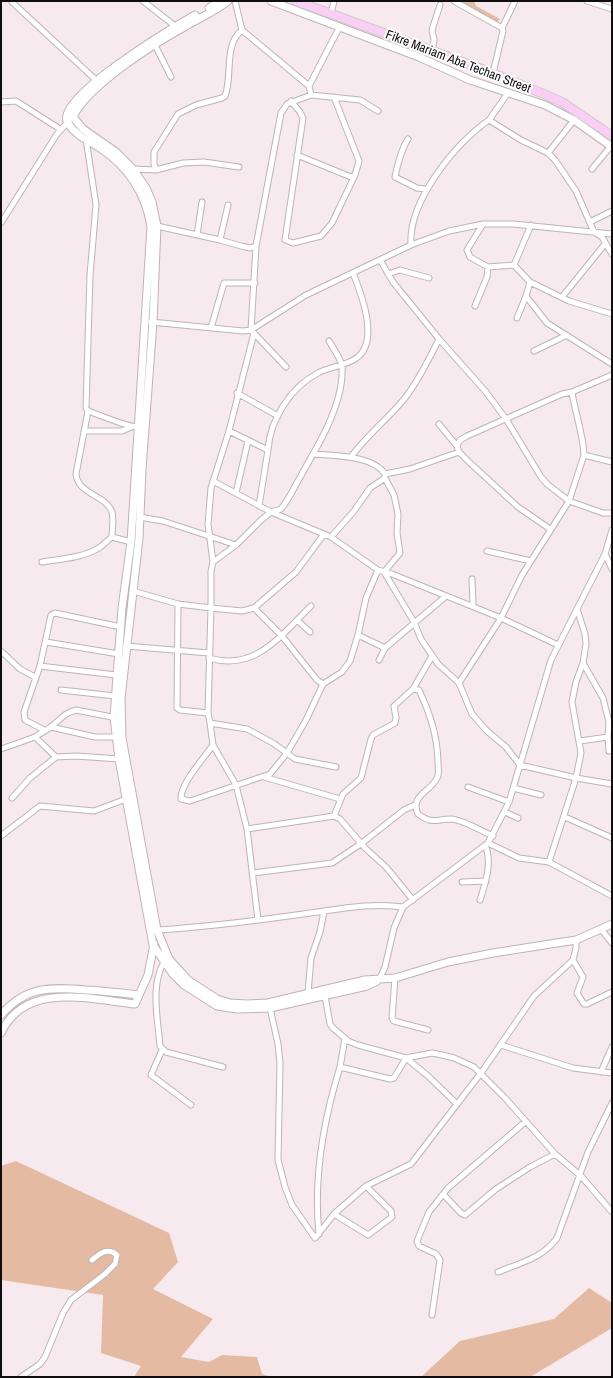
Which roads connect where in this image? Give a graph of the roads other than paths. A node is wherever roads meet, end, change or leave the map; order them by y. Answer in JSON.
{"nodes":[{"id":1,"x":143,"y":1,"type":"edge"},
{"id":2,"x":219,"y":1,"type":"edge"},
{"id":3,"x":228,"y":1,"type":"edge"},
{"id":4,"x":235,"y":1,"type":"edge"},
{"id":5,"x":271,"y":1,"type":"edge"},
{"id":6,"x":296,"y":1,"type":"edge"},
{"id":7,"x":334,"y":1,"type":"edge"},
{"id":8,"x":454,"y":1,"type":"edge"},
{"id":9,"x":515,"y":1,"type":"edge"},
{"id":10,"x":588,"y":1,"type":"edge"},
{"id":11,"x":12,"y":2,"type":"edge"},
{"id":12,"x":440,"y":5,"type":"dead end"},
{"id":13,"x":612,"y":8,"type":"edge"},
{"id":14,"x":330,"y":14,"type":"junction"},
{"id":15,"x":175,"y":26,"type":"junction"},
{"id":16,"x":339,"y":28,"type":"junction"},
{"id":17,"x":502,"y":28,"type":"junction"},
{"id":18,"x":242,"y":30,"type":"junction"},
{"id":19,"x":155,"y":45,"type":"junction"},
{"id":20,"x":432,"y":51,"type":"junction"},
{"id":21,"x":493,"y":73,"type":"junction"},
{"id":22,"x":171,"y":77,"type":"dead end"},
{"id":23,"x":97,"y":80,"type":"junction"},
{"id":24,"x":309,"y":86,"type":"junction"},
{"id":25,"x":508,"y":93,"type":"junction"},
{"id":26,"x":311,"y":95,"type":"junction"},
{"id":27,"x":334,"y":97,"type":"junction"},
{"id":28,"x":291,"y":101,"type":"junction"},
{"id":29,"x":1,"y":102,"type":"edge"},
{"id":30,"x":378,"y":111,"type":"dead end"},
{"id":31,"x":70,"y":120,"type":"junction"},
{"id":32,"x":489,"y":120,"type":"junction"},
{"id":33,"x":574,"y":120,"type":"junction"},
{"id":34,"x":60,"y":130,"type":"junction"},
{"id":35,"x":612,"y":136,"type":"edge"},
{"id":36,"x":408,"y":139,"type":"dead end"},
{"id":37,"x":86,"y":140,"type":"junction"},
{"id":38,"x":611,"y":147,"type":"edge"},
{"id":39,"x":548,"y":153,"type":"junction"},
{"id":40,"x":297,"y":155,"type":"junction"},
{"id":41,"x":239,"y":167,"type":"dead end"},
{"id":42,"x":133,"y":169,"type":"junction"},
{"id":43,"x":592,"y":169,"type":"dead end"},
{"id":44,"x":156,"y":170,"type":"junction"},
{"id":45,"x":355,"y":175,"type":"junction"},
{"id":46,"x":425,"y":189,"type":"junction"},
{"id":47,"x":202,"y":202,"type":"dead end"},
{"id":48,"x":228,"y":204,"type":"dead end"},
{"id":49,"x":612,"y":211,"type":"edge"},
{"id":50,"x":590,"y":222,"type":"junction"},
{"id":51,"x":1,"y":223,"type":"edge"},
{"id":52,"x":483,"y":224,"type":"junction"},
{"id":53,"x":531,"y":225,"type":"junction"},
{"id":54,"x":157,"y":226,"type":"junction"},
{"id":55,"x":594,"y":232,"type":"junction"},
{"id":56,"x":612,"y":234,"type":"edge"},
{"id":57,"x":197,"y":235,"type":"junction"},
{"id":58,"x":220,"y":240,"type":"junction"},
{"id":59,"x":605,"y":244,"type":"junction"},
{"id":60,"x":411,"y":245,"type":"junction"},
{"id":61,"x":256,"y":246,"type":"junction"},
{"id":62,"x":612,"y":254,"type":"edge"},
{"id":63,"x":380,"y":260,"type":"junction"},
{"id":64,"x":514,"y":266,"type":"junction"},
{"id":65,"x":488,"y":267,"type":"junction"},
{"id":66,"x":353,"y":273,"type":"junction"},
{"id":67,"x":388,"y":274,"type":"junction"},
{"id":68,"x":429,"y":278,"type":"dead end"},
{"id":69,"x":530,"y":282,"type":"junction"},
{"id":70,"x":255,"y":283,"type":"junction"},
{"id":71,"x":526,"y":296,"type":"junction"},
{"id":72,"x":562,"y":297,"type":"junction"},
{"id":73,"x":475,"y":306,"type":"dead end"},
{"id":74,"x":612,"y":314,"type":"edge"},
{"id":75,"x":517,"y":318,"type":"dead end"},
{"id":76,"x":150,"y":322,"type":"junction"},
{"id":77,"x":211,"y":328,"type":"junction"},
{"id":78,"x":252,"y":331,"type":"junction"},
{"id":79,"x":566,"y":336,"type":"junction"},
{"id":80,"x":439,"y":339,"type":"junction"},
{"id":81,"x":329,"y":341,"type":"dead end"},
{"id":82,"x":534,"y":351,"type":"dead end"},
{"id":83,"x":612,"y":364,"type":"edge"},
{"id":84,"x":342,"y":365,"type":"junction"},
{"id":85,"x":286,"y":367,"type":"dead end"},
{"id":86,"x":612,"y":375,"type":"edge"},
{"id":87,"x":572,"y":392,"type":"junction"},
{"id":88,"x":237,"y":393,"type":"junction"},
{"id":89,"x":88,"y":412,"type":"junction"},
{"id":90,"x":278,"y":416,"type":"junction"},
{"id":91,"x":506,"y":419,"type":"junction"},
{"id":92,"x":439,"y":424,"type":"dead end"},
{"id":93,"x":131,"y":427,"type":"junction"},
{"id":94,"x":142,"y":427,"type":"junction"},
{"id":95,"x":84,"y":431,"type":"junction"},
{"id":96,"x":229,"y":431,"type":"junction"},
{"id":97,"x":248,"y":441,"type":"junction"},
{"id":98,"x":458,"y":449,"type":"junction"},
{"id":99,"x":268,"y":450,"type":"junction"},
{"id":100,"x":313,"y":454,"type":"junction"},
{"id":101,"x":584,"y":455,"type":"junction"},
{"id":102,"x":351,"y":457,"type":"junction"},
{"id":103,"x":612,"y":462,"type":"edge"},
{"id":104,"x":385,"y":476,"type":"junction"},
{"id":105,"x":213,"y":480,"type":"junction"},
{"id":106,"x":236,"y":493,"type":"junction"},
{"id":107,"x":569,"y":500,"type":"junction"},
{"id":108,"x":259,"y":506,"type":"junction"},
{"id":109,"x":271,"y":512,"type":"junction"},
{"id":110,"x":612,"y":513,"type":"edge"},
{"id":111,"x":139,"y":517,"type":"junction"},
{"id":112,"x":550,"y":529,"type":"junction"},
{"id":113,"x":612,"y":530,"type":"edge"},
{"id":114,"x":324,"y":534,"type":"junction"},
{"id":115,"x":210,"y":537,"type":"junction"},
{"id":116,"x":112,"y":538,"type":"junction"},
{"id":117,"x":332,"y":538,"type":"junction"},
{"id":118,"x":131,"y":542,"type":"junction"},
{"id":119,"x":236,"y":545,"type":"junction"},
{"id":120,"x":486,"y":551,"type":"dead end"},
{"id":121,"x":605,"y":554,"type":"junction"},
{"id":122,"x":531,"y":561,"type":"junction"},
{"id":123,"x":42,"y":562,"type":"dead end"},
{"id":124,"x":213,"y":562,"type":"junction"},
{"id":125,"x":612,"y":569,"type":"edge"},
{"id":126,"x":381,"y":571,"type":"junction"},
{"id":127,"x":472,"y":579,"type":"dead end"},
{"id":128,"x":132,"y":591,"type":"junction"},
{"id":129,"x":446,"y":596,"type":"junction"},
{"id":130,"x":178,"y":604,"type":"junction"},
{"id":131,"x":311,"y":606,"type":"dead end"},
{"id":132,"x":473,"y":606,"type":"junction"},
{"id":133,"x":211,"y":608,"type":"junction"},
{"id":134,"x":254,"y":608,"type":"junction"},
{"id":135,"x":577,"y":609,"type":"junction"},
{"id":136,"x":501,"y":618,"type":"junction"},
{"id":137,"x":297,"y":620,"type":"junction"},
{"id":138,"x":414,"y":622,"type":"junction"},
{"id":139,"x":121,"y":627,"type":"junction"},
{"id":140,"x":310,"y":632,"type":"dead end"},
{"id":141,"x":358,"y":635,"type":"junction"},
{"id":142,"x":282,"y":636,"type":"junction"},
{"id":143,"x":46,"y":642,"type":"junction"},
{"id":144,"x":558,"y":645,"type":"junction"},
{"id":145,"x":126,"y":646,"type":"junction"},
{"id":146,"x":385,"y":648,"type":"junction"},
{"id":147,"x":1,"y":651,"type":"edge"},
{"id":148,"x":176,"y":651,"type":"junction"},
{"id":149,"x":119,"y":654,"type":"junction"},
{"id":150,"x":209,"y":655,"type":"junction"},
{"id":151,"x":432,"y":656,"type":"junction"},
{"id":152,"x":379,"y":660,"type":"dead end"},
{"id":153,"x":583,"y":663,"type":"junction"},
{"id":154,"x":40,"y":666,"type":"junction"},
{"id":155,"x":116,"y":675,"type":"junction"},
{"id":156,"x":35,"y":677,"type":"junction"},
{"id":157,"x":323,"y":684,"type":"junction"},
{"id":158,"x":459,"y":684,"type":"junction"},
{"id":159,"x":413,"y":689,"type":"junction"},
{"id":160,"x":61,"y":690,"type":"dead end"},
{"id":161,"x":115,"y":696,"type":"junction"},
{"id":162,"x":208,"y":713,"type":"junction"},
{"id":163,"x":117,"y":718,"type":"junction"},
{"id":164,"x":610,"y":721,"type":"edge"},
{"id":165,"x":210,"y":723,"type":"junction"},
{"id":166,"x":51,"y":727,"type":"junction"},
{"id":167,"x":44,"y":730,"type":"junction"},
{"id":168,"x":36,"y":737,"type":"junction"},
{"id":169,"x":116,"y":737,"type":"junction"},
{"id":170,"x":608,"y":737,"type":"junction"},
{"id":171,"x":580,"y":741,"type":"junction"},
{"id":172,"x":213,"y":745,"type":"junction"},
{"id":173,"x":1,"y":749,"type":"edge"},
{"id":174,"x":609,"y":750,"type":"dead end"},
{"id":175,"x":287,"y":753,"type":"junction"},
{"id":176,"x":56,"y":757,"type":"junction"},
{"id":177,"x":119,"y":759,"type":"junction"},
{"id":178,"x":520,"y":765,"type":"junction"},
{"id":179,"x":336,"y":767,"type":"dead end"},
{"id":180,"x":264,"y":777,"type":"junction"},
{"id":181,"x":576,"y":778,"type":"junction"},
{"id":182,"x":612,"y":784,"type":"edge"},
{"id":183,"x":236,"y":785,"type":"junction"},
{"id":184,"x":468,"y":787,"type":"dead end"},
{"id":185,"x":513,"y":788,"type":"junction"},
{"id":186,"x":541,"y":795,"type":"dead end"},
{"id":187,"x":12,"y":798,"type":"dead end"},
{"id":188,"x":126,"y":799,"type":"junction"},
{"id":189,"x":340,"y":799,"type":"junction"},
{"id":190,"x":509,"y":802,"type":"junction"},
{"id":191,"x":415,"y":805,"type":"junction"},
{"id":192,"x":505,"y":812,"type":"junction"},
{"id":193,"x":334,"y":816,"type":"junction"},
{"id":194,"x":564,"y":817,"type":"junction"},
{"id":195,"x":518,"y":818,"type":"dead end"},
{"id":196,"x":247,"y":830,"type":"junction"},
{"id":197,"x":1,"y":836,"type":"edge"},
{"id":198,"x":493,"y":836,"type":"junction"},
{"id":199,"x":612,"y":838,"type":"edge"},
{"id":200,"x":362,"y":843,"type":"junction"},
{"id":201,"x":486,"y":844,"type":"junction"},
{"id":202,"x":549,"y":862,"type":"junction"},
{"id":203,"x":253,"y":873,"type":"junction"},
{"id":204,"x":486,"y":881,"type":"junction"},
{"id":205,"x":462,"y":882,"type":"dead end"},
{"id":206,"x":612,"y":896,"type":"edge"},
{"id":207,"x":413,"y":900,"type":"junction"},
{"id":208,"x":480,"y":900,"type":"dead end"},
{"id":209,"x":403,"y":907,"type":"junction"},
{"id":210,"x":324,"y":911,"type":"junction"},
{"id":211,"x":258,"y":920,"type":"junction"},
{"id":212,"x":612,"y":924,"type":"edge"},
{"id":213,"x":601,"y":929,"type":"junction"},
{"id":214,"x":157,"y":930,"type":"junction"},
{"id":215,"x":576,"y":940,"type":"junction"},
{"id":216,"x":612,"y":943,"type":"edge"},
{"id":217,"x":153,"y":945,"type":"junction"},
{"id":218,"x":573,"y":960,"type":"junction"},
{"id":219,"x":164,"y":962,"type":"junction"},
{"id":220,"x":395,"y":978,"type":"junction"},
{"id":221,"x":379,"y":980,"type":"junction"},
{"id":222,"x":612,"y":992,"type":"edge"},
{"id":223,"x":308,"y":993,"type":"junction"},
{"id":224,"x":139,"y":994,"type":"junction"},
{"id":225,"x":324,"y":996,"type":"junction"},
{"id":226,"x":278,"y":1003,"type":"junction"},
{"id":227,"x":270,"y":1008,"type":"junction"},
{"id":228,"x":1,"y":1015,"type":"edge"},
{"id":229,"x":428,"y":1030,"type":"dead end"},
{"id":230,"x":1,"y":1033,"type":"edge"},
{"id":231,"x":345,"y":1038,"type":"junction"},
{"id":232,"x":501,"y":1045,"type":"junction"},
{"id":233,"x":612,"y":1047,"type":"edge"},
{"id":234,"x":162,"y":1050,"type":"junction"},
{"id":235,"x":406,"y":1058,"type":"junction"},
{"id":236,"x":223,"y":1067,"type":"dead end"},
{"id":237,"x":340,"y":1067,"type":"junction"},
{"id":238,"x":601,"y":1072,"type":"junction"},
{"id":239,"x":612,"y":1073,"type":"edge"},
{"id":240,"x":481,"y":1074,"type":"junction"},
{"id":241,"x":612,"y":1103,"type":"edge"},
{"id":242,"x":457,"y":1104,"type":"junction"},
{"id":243,"x":191,"y":1105,"type":"dead end"},
{"id":244,"x":525,"y":1122,"type":"junction"},
{"id":245,"x":555,"y":1154,"type":"junction"},
{"id":246,"x":580,"y":1176,"type":"junction"},
{"id":247,"x":366,"y":1186,"type":"junction"},
{"id":248,"x":443,"y":1194,"type":"junction"},
{"id":249,"x":612,"y":1212,"type":"edge"},
{"id":250,"x":334,"y":1214,"type":"junction"},
{"id":251,"x":319,"y":1234,"type":"junction"},
{"id":252,"x":92,"y":1260,"type":"dead end"},
{"id":253,"x":498,"y":1272,"type":"dead end"},
{"id":254,"x":432,"y":1315,"type":"dead end"},
{"id":255,"x":21,"y":1377,"type":"edge"}],
"edges":[{"from":1,"to":15,"type":"street"},
{"from":2,"to":15,"type":"main road"},
{"from":3,"to":19,"type":"main road"},
{"from":4,"to":18,"type":"street"},
{"from":5,"to":16,"type":"main road"},
{"from":6,"to":14,"type":"main road","name":"Fikre Mariam Aba Techan Street"},
{"from":7,"to":14,"type":"street"},
{"from":8,"to":17,"type":"street"},
{"from":9,"to":17,"type":"street"},
{"from":10,"to":13,"type":"street"},
{"from":11,"to":23,"type":"street"},
{"from":12,"to":20,"type":"street"},
{"from":14,"to":20,"type":"main road","name":"Fikre Mariam Aba Techan Street"},
{"from":15,"to":23,"type":"main road"},
{"from":16,"to":24,"type":"street"},
{"from":16,"to":25,"type":"main road"},
{"from":17,"to":21,"type":"street"},
{"from":18,"to":24,"type":"street"},
{"from":18,"to":44,"type":"street"},
{"from":19,"to":22,"type":"street"},
{"from":19,"to":31,"type":"main road"},
{"from":20,"to":21,"type":"main road","name":"Fikre Mariam Aba Techan Street"},
{"from":21,"to":35,"type":"main road","name":"Fikre Mariam Aba Techan Street"},
{"from":23,"to":31,"type":"main road"},
{"from":24,"to":26,"type":"street"},
{"from":25,"to":32,"type":"street"},
{"from":25,"to":33,"type":"main road"},
{"from":26,"to":27,"type":"street"},
{"from":26,"to":28,"type":"street"},
{"from":27,"to":30,"type":"street"},
{"from":27,"to":45,"type":"street"},
{"from":28,"to":40,"type":"street"},
{"from":28,"to":61,"type":"street"},
{"from":29,"to":34,"type":"street"},
{"from":31,"to":34,"type":"street"},
{"from":31,"to":37,"type":"main road"},
{"from":31,"to":42,"type":"main road"},
{"from":32,"to":39,"type":"street"},
{"from":32,"to":46,"type":"street"},
{"from":33,"to":38,"type":"main road"},
{"from":33,"to":39,"type":"street"},
{"from":34,"to":51,"type":"street"},
{"from":36,"to":46,"type":"street"},
{"from":37,"to":76,"type":"main road"},
{"from":37,"to":89,"type":"street"},
{"from":38,"to":43,"type":"street"},
{"from":39,"to":50,"type":"street"},
{"from":40,"to":45,"type":"street"},
{"from":40,"to":45,"type":"street"},
{"from":41,"to":44,"type":"street"},
{"from":42,"to":44,"type":"street"},
{"from":42,"to":54,"type":"main road"},
{"from":46,"to":60,"type":"street"},
{"from":47,"to":57,"type":"street"},
{"from":48,"to":58,"type":"street"},
{"from":49,"to":50,"type":"street"},
{"from":50,"to":55,"type":"street"},
{"from":52,"to":53,"type":"street"},
{"from":52,"to":60,"type":"street"},
{"from":52,"to":65,"type":"street"},
{"from":53,"to":55,"type":"street"},
{"from":53,"to":64,"type":"street"},
{"from":54,"to":57,"type":"street"},
{"from":54,"to":76,"type":"main road"},
{"from":55,"to":56,"type":"street"},
{"from":55,"to":59,"type":"street"},
{"from":57,"to":58,"type":"street"},
{"from":58,"to":61,"type":"street"},
{"from":59,"to":62,"type":"street"},
{"from":59,"to":72,"type":"street"},
{"from":60,"to":63,"type":"street"},
{"from":61,"to":70,"type":"street"},
{"from":63,"to":66,"type":"street"},
{"from":63,"to":67,"type":"street"},
{"from":64,"to":65,"type":"street"},
{"from":64,"to":69,"type":"street"},
{"from":65,"to":73,"type":"street"},
{"from":66,"to":78,"type":"street"},
{"from":66,"to":84,"type":"street"},
{"from":67,"to":68,"type":"street"},
{"from":67,"to":80,"type":"street"},
{"from":69,"to":71,"type":"street"},
{"from":69,"to":72,"type":"street"},
{"from":70,"to":77,"type":"street"},
{"from":70,"to":78,"type":"street"},
{"from":71,"to":75,"type":"street"},
{"from":71,"to":79,"type":"street"},
{"from":72,"to":74,"type":"street"},
{"from":76,"to":77,"type":"street"},
{"from":76,"to":94,"type":"main road"},
{"from":77,"to":78,"type":"street"},
{"from":78,"to":85,"type":"street"},
{"from":78,"to":88,"type":"street"},
{"from":79,"to":82,"type":"street"},
{"from":79,"to":83,"type":"street"},
{"from":80,"to":91,"type":"street"},
{"from":80,"to":102,"type":"street"},
{"from":81,"to":84,"type":"street"},
{"from":84,"to":90,"type":"street"},
{"from":84,"to":100,"type":"street"},
{"from":86,"to":87,"type":"street"},
{"from":87,"to":91,"type":"street"},
{"from":87,"to":101,"type":"street"},
{"from":88,"to":90,"type":"street"},
{"from":88,"to":96,"type":"street"},
{"from":89,"to":93,"type":"street"},
{"from":89,"to":95,"type":"street"},
{"from":90,"to":99,"type":"street"},
{"from":91,"to":98,"type":"street"},
{"from":91,"to":107,"type":"street"},
{"from":92,"to":98,"type":"street"},
{"from":93,"to":94,"type":"street"},
{"from":93,"to":95,"type":"street"},
{"from":94,"to":111,"type":"main road"},
{"from":94,"to":118,"type":"main road"},
{"from":95,"to":116,"type":"street"},
{"from":96,"to":97,"type":"street"},
{"from":96,"to":105,"type":"street"},
{"from":97,"to":99,"type":"street"},
{"from":97,"to":106,"type":"street"},
{"from":98,"to":104,"type":"street"},
{"from":98,"to":112,"type":"street"},
{"from":99,"to":108,"type":"street"},
{"from":100,"to":102,"type":"street"},
{"from":100,"to":109,"type":"street"},
{"from":101,"to":103,"type":"street"},
{"from":101,"to":107,"type":"street"},
{"from":102,"to":104,"type":"street"},
{"from":104,"to":117,"type":"street"},
{"from":104,"to":126,"type":"street"},
{"from":105,"to":106,"type":"street"},
{"from":105,"to":115,"type":"street"},
{"from":106,"to":108,"type":"street"},
{"from":107,"to":110,"type":"street"},
{"from":107,"to":112,"type":"street"},
{"from":108,"to":109,"type":"street"},
{"from":109,"to":114,"type":"street"},
{"from":109,"to":119,"type":"street"},
{"from":111,"to":115,"type":"street"},
{"from":111,"to":128,"type":"main road"},
{"from":112,"to":122,"type":"street"},
{"from":113,"to":121,"type":"street"},
{"from":114,"to":117,"type":"street"},
{"from":114,"to":134,"type":"street"},
{"from":115,"to":119,"type":"street"},
{"from":115,"to":124,"type":"street"},
{"from":116,"to":118,"type":"street"},
{"from":116,"to":123,"type":"street"},
{"from":117,"to":126,"type":"street"},
{"from":118,"to":139,"type":"main road"},
{"from":119,"to":124,"type":"street"},
{"from":120,"to":122,"type":"street"},
{"from":121,"to":125,"type":"street"},
{"from":121,"to":135,"type":"street"},
{"from":122,"to":136,"type":"street"},
{"from":124,"to":133,"type":"street"},
{"from":126,"to":129,"type":"street"},
{"from":126,"to":138,"type":"street"},
{"from":126,"to":141,"type":"street"},
{"from":127,"to":132,"type":"street"},
{"from":128,"to":130,"type":"street"},
{"from":128,"to":145,"type":"main road"},
{"from":129,"to":132,"type":"street"},
{"from":129,"to":138,"type":"street"},
{"from":130,"to":133,"type":"street"},
{"from":130,"to":148,"type":"street"},
{"from":131,"to":137,"type":"street"},
{"from":132,"to":136,"type":"street"},
{"from":133,"to":134,"type":"street"},
{"from":133,"to":150,"type":"street"},
{"from":134,"to":142,"type":"street"},
{"from":135,"to":144,"type":"street"},
{"from":135,"to":153,"type":"street"},
{"from":136,"to":144,"type":"street"},
{"from":136,"to":158,"type":"street"},
{"from":137,"to":140,"type":"street"},
{"from":137,"to":142,"type":"street"},
{"from":138,"to":146,"type":"street"},
{"from":138,"to":151,"type":"street"},
{"from":139,"to":143,"type":"street"},
{"from":139,"to":149,"type":"main road"},
{"from":141,"to":146,"type":"street"},
{"from":141,"to":157,"type":"street"},
{"from":142,"to":150,"type":"street"},
{"from":142,"to":157,"type":"street"},
{"from":143,"to":149,"type":"street"},
{"from":143,"to":154,"type":"street"},
{"from":144,"to":178,"type":"street"},
{"from":145,"to":148,"type":"street"},
{"from":145,"to":163,"type":"main road"},
{"from":146,"to":152,"type":"street"},
{"from":147,"to":156,"type":"street"},
{"from":148,"to":150,"type":"street"},
{"from":148,"to":162,"type":"street"},
{"from":149,"to":155,"type":"main road"},
{"from":150,"to":162,"type":"street"},
{"from":151,"to":158,"type":"street"},
{"from":151,"to":159,"type":"street"},
{"from":153,"to":164,"type":"street"},
{"from":153,"to":171,"type":"street"},
{"from":154,"to":155,"type":"street"},
{"from":154,"to":156,"type":"street"},
{"from":155,"to":161,"type":"main road"},
{"from":156,"to":167,"type":"street"},
{"from":157,"to":175,"type":"street"},
{"from":158,"to":178,"type":"street"},
{"from":159,"to":189,"type":"street"},
{"from":159,"to":191,"type":"street"},
{"from":160,"to":161,"type":"street"},
{"from":161,"to":163,"type":"main road"},
{"from":162,"to":165,"type":"street"},
{"from":163,"to":166,"type":"street"},
{"from":163,"to":169,"type":"main road"},
{"from":163,"to":214,"type":"main road"},
{"from":164,"to":170,"type":"street"},
{"from":165,"to":172,"type":"street"},
{"from":165,"to":175,"type":"street"},
{"from":166,"to":167,"type":"street"},
{"from":166,"to":169,"type":"street"},
{"from":167,"to":168,"type":"street"},
{"from":168,"to":173,"type":"street"},
{"from":168,"to":176,"type":"street"},
{"from":169,"to":177,"type":"main road"},
{"from":170,"to":171,"type":"street"},
{"from":170,"to":174,"type":"street"},
{"from":171,"to":181,"type":"street"},
{"from":172,"to":183,"type":"street"},
{"from":172,"to":183,"type":"street"},
{"from":175,"to":179,"type":"street"},
{"from":175,"to":180,"type":"street"},
{"from":176,"to":177,"type":"street"},
{"from":176,"to":187,"type":"street"},
{"from":177,"to":188,"type":"main road"},
{"from":178,"to":181,"type":"street"},
{"from":178,"to":185,"type":"street"},
{"from":180,"to":183,"type":"street"},
{"from":180,"to":189,"type":"street"},
{"from":181,"to":182,"type":"street"},
{"from":181,"to":194,"type":"street"},
{"from":183,"to":196,"type":"street"},
{"from":184,"to":190,"type":"street"},
{"from":185,"to":186,"type":"street"},
{"from":185,"to":190,"type":"street"},
{"from":188,"to":197,"type":"street"},
{"from":188,"to":217,"type":"main road"},
{"from":189,"to":193,"type":"street"},
{"from":190,"to":192,"type":"street"},
{"from":191,"to":198,"type":"street"},
{"from":191,"to":200,"type":"street"},
{"from":192,"to":195,"type":"street"},
{"from":192,"to":198,"type":"street"},
{"from":193,"to":196,"type":"street"},
{"from":193,"to":200,"type":"street"},
{"from":194,"to":199,"type":"street"},
{"from":194,"to":202,"type":"street"},
{"from":196,"to":203,"type":"street"},
{"from":198,"to":201,"type":"street"},
{"from":200,"to":203,"type":"street"},
{"from":200,"to":207,"type":"street"},
{"from":201,"to":202,"type":"street"},
{"from":201,"to":204,"type":"street"},
{"from":201,"to":207,"type":"street"},
{"from":202,"to":206,"type":"street"},
{"from":203,"to":211,"type":"street"},
{"from":204,"to":205,"type":"street"},
{"from":204,"to":208,"type":"street"},
{"from":207,"to":209,"type":"street"},
{"from":209,"to":210,"type":"street"},
{"from":209,"to":221,"type":"street"},
{"from":210,"to":211,"type":"street"},
{"from":210,"to":223,"type":"street"},
{"from":211,"to":214,"type":"street"},
{"from":212,"to":213,"type":"main road"},
{"from":213,"to":215,"type":"main road"},
{"from":213,"to":216,"type":"street"},
{"from":214,"to":217,"type":"main road"},
{"from":214,"to":226,"type":"main road"},
{"from":215,"to":218,"type":"street"},
{"from":215,"to":220,"type":"main road"},
{"from":217,"to":219,"type":"main road"},
{"from":217,"to":224,"type":"main road"},
{"from":218,"to":222,"type":"street"},
{"from":218,"to":232,"type":"street"},
{"from":219,"to":227,"type":"main road"},
{"from":219,"to":234,"type":"street"},
{"from":220,"to":221,"type":"main road"},
{"from":220,"to":229,"type":"street"},
{"from":221,"to":223,"type":"main road"},
{"from":221,"to":225,"type":"main road"},
{"from":223,"to":226,"type":"main road"},
{"from":224,"to":228,"type":"main road"},
{"from":224,"to":230,"type":"main road"},
{"from":225,"to":226,"type":"main road"},
{"from":225,"to":231,"type":"street"},
{"from":226,"to":227,"type":"main road"},
{"from":227,"to":251,"type":"street"},
{"from":231,"to":235,"type":"street"},
{"from":231,"to":237,"type":"street"},
{"from":232,"to":238,"type":"street"},
{"from":232,"to":240,"type":"street"},
{"from":233,"to":238,"type":"street"},
{"from":234,"to":236,"type":"street"},
{"from":234,"to":243,"type":"street"},
{"from":235,"to":237,"type":"street"},
{"from":235,"to":240,"type":"street"},
{"from":235,"to":242,"type":"street"},
{"from":237,"to":251,"type":"street"},
{"from":238,"to":239,"type":"street"},
{"from":240,"to":242,"type":"street"},
{"from":240,"to":244,"type":"street"},
{"from":241,"to":246,"type":"street"},
{"from":242,"to":247,"type":"street"},
{"from":244,"to":245,"type":"street"},
{"from":244,"to":248,"type":"street"},
{"from":245,"to":246,"type":"street"},
{"from":245,"to":248,"type":"street"},
{"from":246,"to":249,"type":"street"},
{"from":246,"to":253,"type":"street"},
{"from":247,"to":250,"type":"street"},
{"from":247,"to":250,"type":"street"},
{"from":248,"to":254,"type":"street"},
{"from":250,"to":251,"type":"street"},
{"from":252,"to":255,"type":"street"}]}
